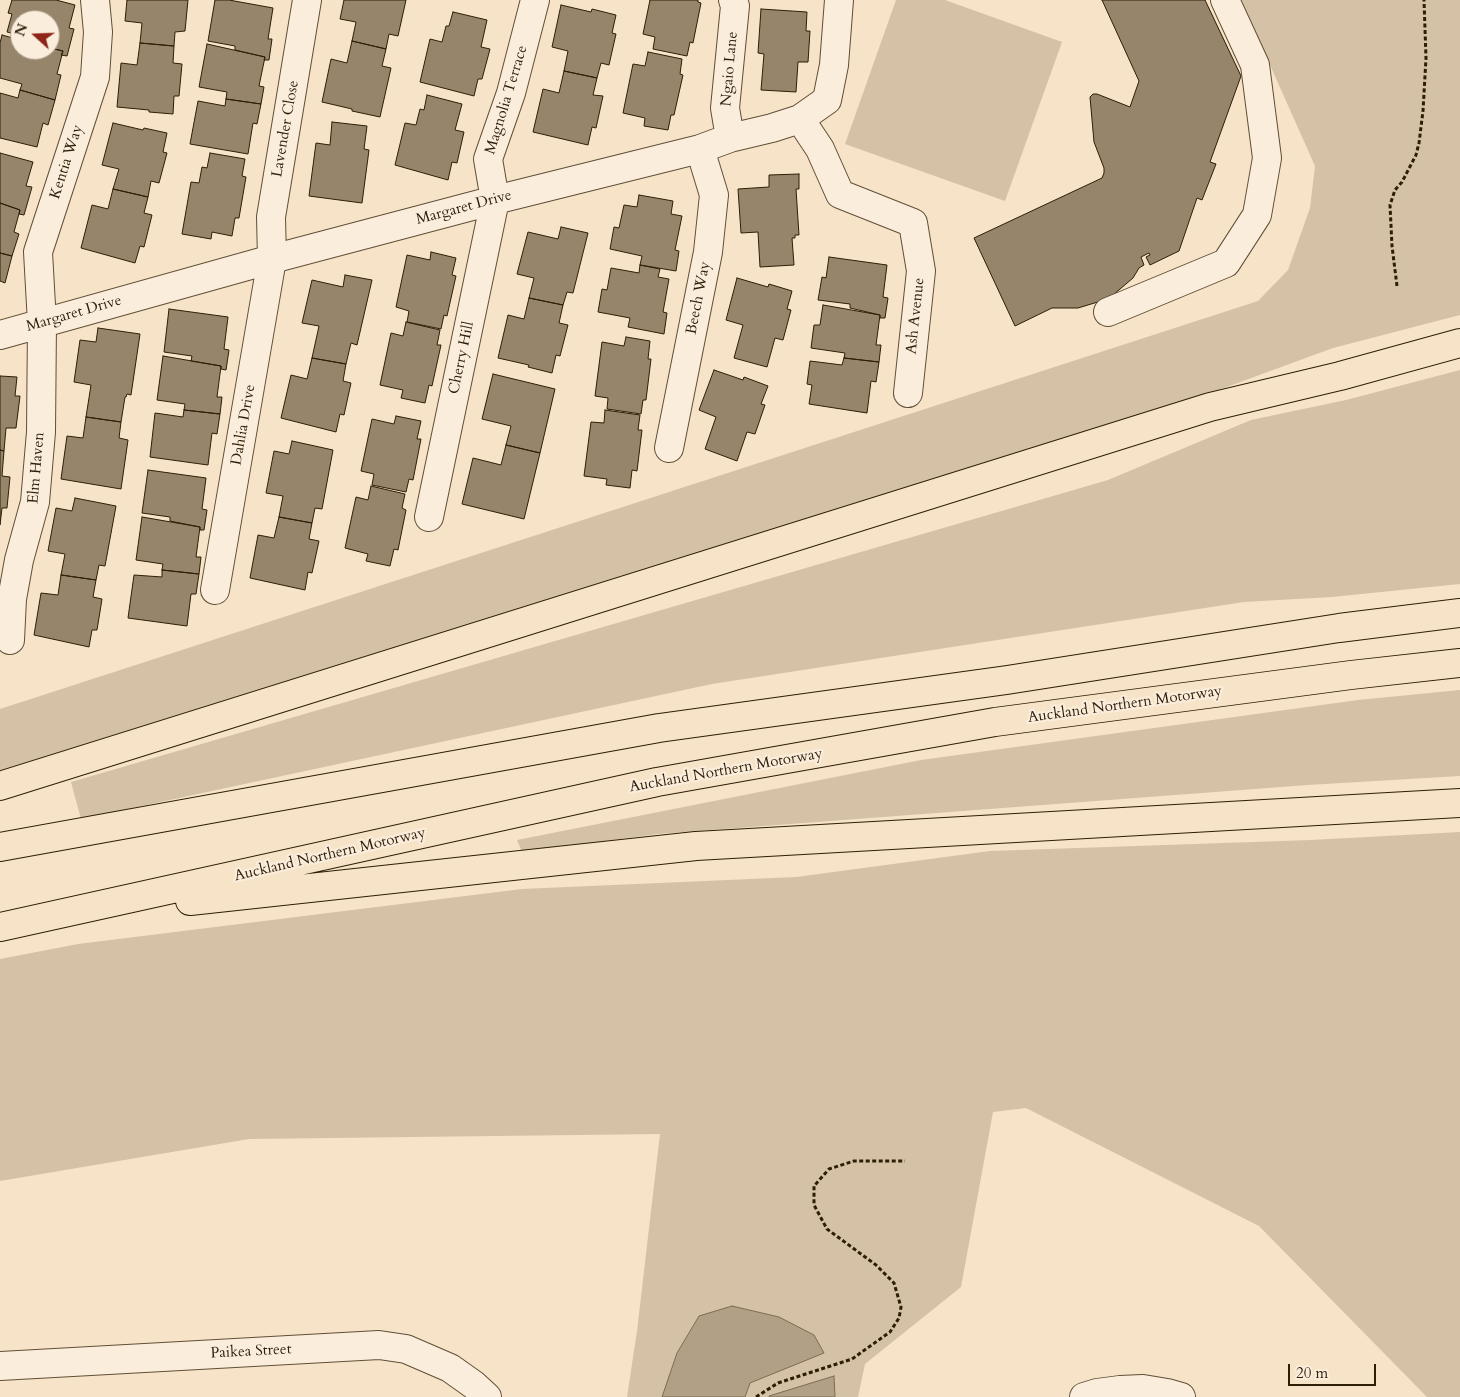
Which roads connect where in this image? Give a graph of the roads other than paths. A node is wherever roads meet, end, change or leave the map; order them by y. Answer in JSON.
{"nodes":[{"id":1,"x":95,"y":0,"type":"edge"},
{"id":2,"x":307,"y":0,"type":"edge"},
{"id":3,"x":535,"y":0,"type":"edge"},
{"id":4,"x":733,"y":0,"type":"edge"},
{"id":5,"x":839,"y":0,"type":"edge"},
{"id":6,"x":1225,"y":0,"type":"edge"},
{"id":7,"x":800,"y":119,"type":"junction"},
{"id":8,"x":730,"y":138,"type":"junction"},
{"id":9,"x":700,"y":149,"type":"junction"},
{"id":10,"x":495,"y":200,"type":"junction"},
{"id":11,"x":272,"y":259,"type":"junction"},
{"id":12,"x":1108,"y":312,"type":"dead end"},
{"id":13,"x":42,"y":323,"type":"junction"},
{"id":14,"x":0,"y":335,"type":"edge"},
{"id":15,"x":1460,"y":344,"type":"edge"},
{"id":16,"x":908,"y":393,"type":"dead end"},
{"id":17,"x":669,"y":448,"type":"dead end"},
{"id":18,"x":429,"y":517,"type":"dead end"},
{"id":19,"x":215,"y":590,"type":"dead end"},
{"id":20,"x":1460,"y":613,"type":"edge"},
{"id":21,"x":10,"y":640,"type":"dead end"},
{"id":22,"x":1460,"y":663,"type":"edge"},
{"id":23,"x":0,"y":786,"type":"edge"},
{"id":24,"x":1460,"y":803,"type":"edge"},
{"id":25,"x":0,"y":847,"type":"edge"},
{"id":26,"x":51,"y":916,"type":"junction"},
{"id":27,"x":0,"y":927,"type":"edge"},
{"id":28,"x":0,"y":1366,"type":"edge"},
{"id":29,"x":487,"y":1397,"type":"edge"},
{"id":30,"x":1084,"y":1397,"type":"edge"},
{"id":31,"x":1181,"y":1397,"type":"edge"}],
"edges":[{"from":1,"to":13,"type":"street","name":"Kentia Way"},
{"from":2,"to":11,"type":"street","name":"Lavender Close"},
{"from":3,"to":10,"type":"street","name":"Magnolia Terrace"},
{"from":4,"to":8,"type":"street","name":"Ngaio Lane"},
{"from":5,"to":7,"type":"street","name":"Margaret Drive"},
{"from":6,"to":12,"type":"street"},
{"from":7,"to":8,"type":"street","name":"Margaret Drive"},
{"from":7,"to":16,"type":"street","name":"Ash Avenue"},
{"from":8,"to":9,"type":"street","name":"Margaret Drive"},
{"from":9,"to":10,"type":"street","name":"Margaret Drive"},
{"from":9,"to":17,"type":"street","name":"Beech Way"},
{"from":10,"to":11,"type":"street","name":"Margaret Drive"},
{"from":10,"to":18,"type":"street","name":"Cherry Hill"},
{"from":11,"to":13,"type":"street","name":"Margaret Drive"},
{"from":11,"to":19,"type":"street","name":"Dahlia Drive"},
{"from":13,"to":14,"type":"street","name":"Margaret Drive"},
{"from":13,"to":21,"type":"street","name":"Elm Haven"},
{"from":15,"to":23,"type":"highway"},
{"from":20,"to":25,"type":"highway"},
{"from":22,"to":26,"type":"highway","name":"Auckland Northern Motorway"},
{"from":24,"to":26,"type":"highway"},
{"from":26,"to":27,"type":"highway","name":"Auckland Northern Motorway"},
{"from":28,"to":29,"type":"street","name":"Paikea Street"},
{"from":30,"to":31,"type":"street"}]}
